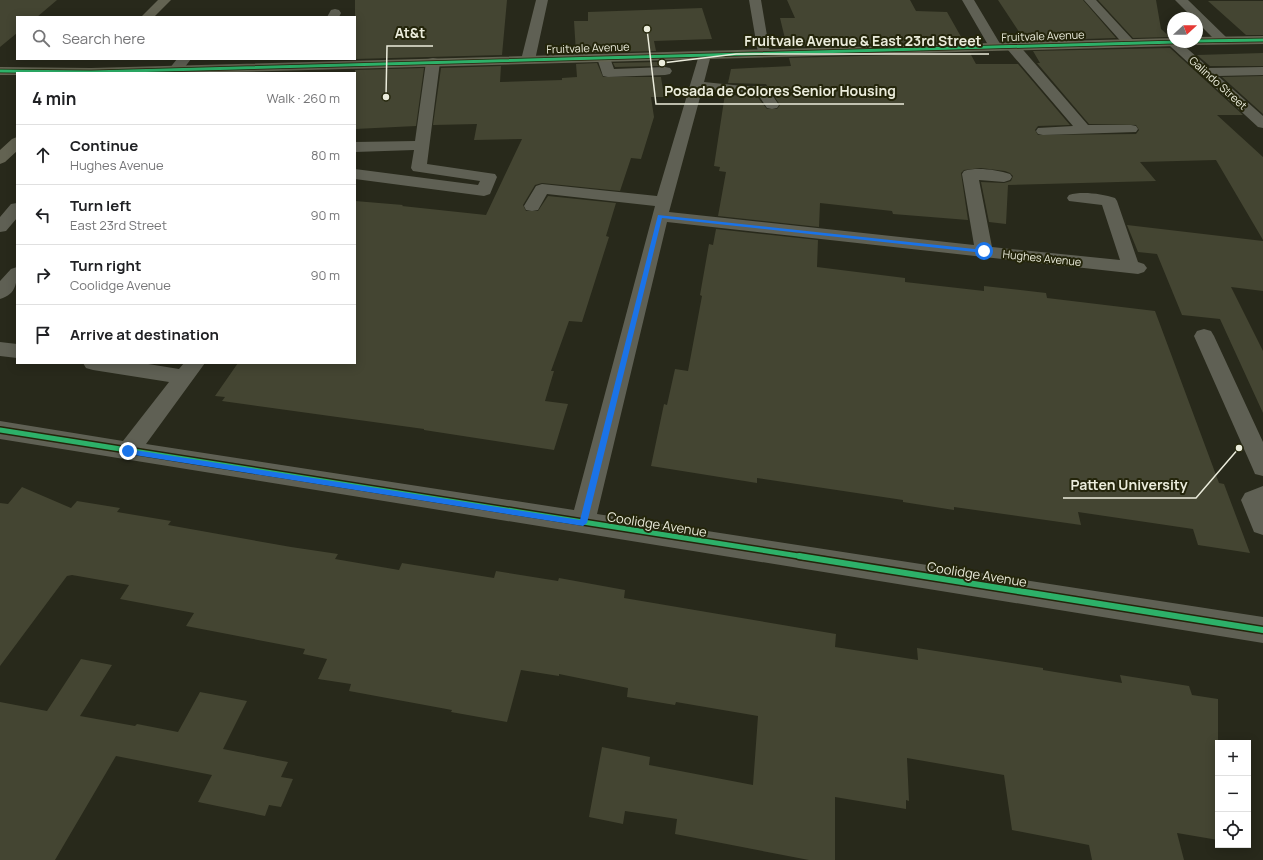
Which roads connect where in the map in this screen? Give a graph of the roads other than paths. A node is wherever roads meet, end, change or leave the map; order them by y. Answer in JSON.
{"nodes":[{"id":1,"x":164,"y":0,"type":"edge"},
{"id":2,"x":542,"y":0,"type":"edge"},
{"id":3,"x":755,"y":0,"type":"edge"},
{"id":4,"x":968,"y":0,"type":"edge"},
{"id":5,"x":1090,"y":0,"type":"edge"},
{"id":6,"x":1180,"y":0,"type":"edge"},
{"id":7,"x":148,"y":16,"type":"edge"},
{"id":8,"x":1263,"y":40,"type":"edge"},
{"id":9,"x":1203,"y":41,"type":"edge"},
{"id":10,"x":1223,"y":41,"type":"junction"},
{"id":11,"x":1167,"y":42,"type":"edge"},
{"id":12,"x":1129,"y":43,"type":"junction"},
{"id":13,"x":996,"y":47,"type":"junction"},
{"id":14,"x":1013,"y":47,"type":"junction"},
{"id":15,"x":1180,"y":48,"type":"edge"},
{"id":16,"x":764,"y":53,"type":"junction"},
{"id":17,"x":705,"y":55,"type":"junction"},
{"id":18,"x":604,"y":58,"type":"junction"},
{"id":19,"x":103,"y":60,"type":"edge"},
{"id":20,"x":528,"y":60,"type":"junction"},
{"id":21,"x":316,"y":62,"type":"edge"},
{"id":22,"x":433,"y":62,"type":"junction"},
{"id":23,"x":186,"y":68,"type":"edge"},
{"id":24,"x":0,"y":71,"type":"edge"},
{"id":25,"x":665,"y":71,"type":"dead end"},
{"id":26,"x":1263,"y":71,"type":"edge"},
{"id":27,"x":90,"y":72,"type":"edge"},
{"id":28,"x":1206,"y":72,"type":"junction"},
{"id":29,"x":697,"y":85,"type":"junction"},
{"id":30,"x":772,"y":105,"type":"dead end"},
{"id":31,"x":1263,"y":124,"type":"edge"},
{"id":32,"x":1131,"y":129,"type":"dead end"},
{"id":33,"x":1084,"y":130,"type":"junction"},
{"id":34,"x":1042,"y":131,"type":"dead end"},
{"id":35,"x":422,"y":145,"type":"junction"},
{"id":36,"x":356,"y":147,"type":"edge"},
{"id":37,"x":356,"y":174,"type":"edge"},
{"id":38,"x":1004,"y":177,"type":"dead end"},
{"id":39,"x":1075,"y":198,"type":"dead end"},
{"id":40,"x":532,"y":206,"type":"dead end"},
{"id":41,"x":16,"y":209,"type":"edge"},
{"id":42,"x":662,"y":209,"type":"junction"},
{"id":43,"x":0,"y":227,"type":"edge"},
{"id":44,"x":984,"y":251,"type":"junction"},
{"id":45,"x":16,"y":274,"type":"edge"},
{"id":46,"x":0,"y":293,"type":"edge"},
{"id":47,"x":1204,"y":336,"type":"dead end"},
{"id":48,"x":0,"y":349,"type":"edge"},
{"id":49,"x":16,"y":351,"type":"edge"},
{"id":50,"x":107,"y":364,"type":"edge"},
{"id":51,"x":189,"y":370,"type":"edge"},
{"id":52,"x":0,"y":430,"type":"edge"},
{"id":53,"x":128,"y":451,"type":"junction"},
{"id":54,"x":1263,"y":467,"type":"edge"},
{"id":55,"x":1263,"y":496,"type":"edge"},
{"id":56,"x":583,"y":523,"type":"junction"},
{"id":57,"x":1263,"y":525,"type":"edge"},
{"id":58,"x":1263,"y":630,"type":"edge"}],
"edges":[{"from":1,"to":7,"type":"main road"},
{"from":2,"to":20,"type":"street"},
{"from":3,"to":16,"type":"street"},
{"from":4,"to":13,"type":"street"},
{"from":5,"to":12,"type":"street"},
{"from":6,"to":10,"type":"street"},
{"from":8,"to":10,"type":"main road"},
{"from":9,"to":10,"type":"main road"},
{"from":11,"to":12,"type":"main road","name":"Fruitvale Avenue"},
{"from":12,"to":14,"type":"main road","name":"Fruitvale Avenue"},
{"from":13,"to":14,"type":"main road","name":"Fruitvale Avenue"},
{"from":13,"to":16,"type":"main road","name":"Fruitvale Avenue"},
{"from":14,"to":33,"type":"street"},
{"from":15,"to":28,"type":"street","name":"Galindo Street"},
{"from":16,"to":17,"type":"main road","name":"Fruitvale Avenue"},
{"from":17,"to":18,"type":"main road","name":"Fruitvale Avenue"},
{"from":17,"to":29,"type":"street"},
{"from":18,"to":20,"type":"main road","name":"Fruitvale Avenue"},
{"from":18,"to":25,"type":"street"},
{"from":19,"to":27,"type":"main road"},
{"from":20,"to":22,"type":"main road","name":"Fruitvale Avenue"},
{"from":21,"to":22,"type":"main road","name":"Fruitvale Avenue"},
{"from":21,"to":23,"type":"main road","name":"Fruitvale Avenue"},
{"from":22,"to":35,"type":"street"},
{"from":23,"to":27,"type":"main road","name":"Fruitvale Avenue"},
{"from":24,"to":27,"type":"main road","name":"Fruitvale Avenue"},
{"from":26,"to":28,"type":"street"},
{"from":28,"to":31,"type":"street","name":"Galindo Street"},
{"from":29,"to":30,"type":"street"},
{"from":29,"to":42,"type":"street"},
{"from":32,"to":33,"type":"street"},
{"from":33,"to":34,"type":"street"},
{"from":35,"to":36,"type":"street"},
{"from":35,"to":37,"type":"street"},
{"from":38,"to":44,"type":"street"},
{"from":39,"to":44,"type":"street","name":"Hughes Avenue"},
{"from":40,"to":42,"type":"street","name":"Hughes Avenue"},
{"from":41,"to":43,"type":"street"},
{"from":42,"to":44,"type":"street","name":"Hughes Avenue"},
{"from":42,"to":56,"type":"street"},
{"from":45,"to":46,"type":"street"},
{"from":47,"to":54,"type":"street"},
{"from":48,"to":49,"type":"street"},
{"from":50,"to":51,"type":"street"},
{"from":51,"to":53,"type":"street"},
{"from":52,"to":53,"type":"street","name":"Coolidge Avenue"},
{"from":53,"to":56,"type":"street","name":"Coolidge Avenue"},
{"from":55,"to":57,"type":"street"},
{"from":56,"to":58,"type":"street","name":"Coolidge Avenue"}]}
